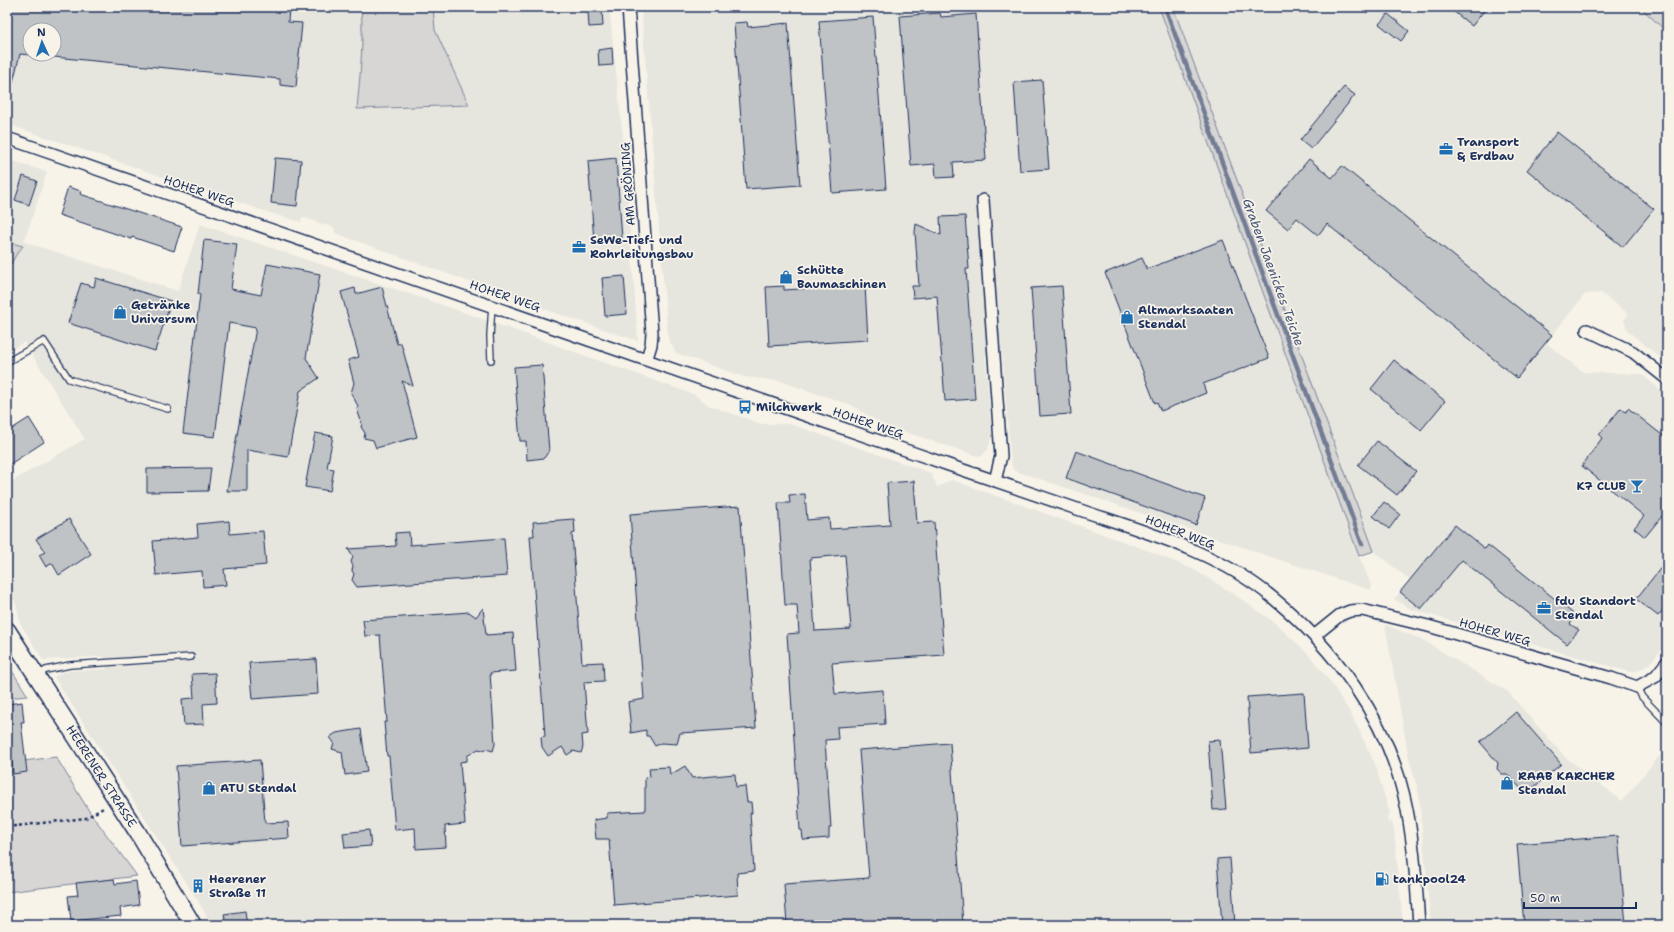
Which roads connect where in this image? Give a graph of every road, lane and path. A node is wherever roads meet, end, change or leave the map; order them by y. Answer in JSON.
{"nodes":[{"id":1,"x":628,"y":7,"type":"edge"},
{"id":2,"x":7,"y":138,"type":"edge"},
{"id":3,"x":984,"y":200,"type":"dead end"},
{"id":4,"x":492,"y":305,"type":"junction"},
{"id":5,"x":1587,"y":330,"type":"dead end"},
{"id":6,"x":647,"y":358,"type":"junction"},
{"id":7,"x":491,"y":360,"type":"dead end"},
{"id":8,"x":7,"y":362,"type":"edge"},
{"id":9,"x":1667,"y":379,"type":"edge"},
{"id":10,"x":168,"y":409,"type":"dead end"},
{"id":11,"x":995,"y":481,"type":"junction"},
{"id":12,"x":7,"y":630,"type":"edge"},
{"id":13,"x":1314,"y":636,"type":"junction"},
{"id":14,"x":191,"y":657,"type":"dead end"},
{"id":15,"x":1667,"y":662,"type":"edge"},
{"id":16,"x":36,"y":676,"type":"junction"},
{"id":17,"x":1637,"y":687,"type":"junction"},
{"id":18,"x":1667,"y":722,"type":"edge"},
{"id":19,"x":116,"y":800,"type":"junction"},
{"id":20,"x":7,"y":827,"type":"edge"},
{"id":21,"x":193,"y":925,"type":"edge"},
{"id":22,"x":1419,"y":925,"type":"edge"}],
"edges":[{"from":1,"to":6,"type":"street","name":"AM GRÖNING"},
{"from":2,"to":4,"type":"street","name":"HOHER WEG"},
{"from":3,"to":11,"type":"street"},
{"from":4,"to":6,"type":"street","name":"HOHER WEG"},
{"from":4,"to":7,"type":"lane"},
{"from":5,"to":9,"type":"street"},
{"from":6,"to":11,"type":"street","name":"HOHER WEG"},
{"from":8,"to":10,"type":"lane"},
{"from":11,"to":13,"type":"street","name":"HOHER WEG"},
{"from":12,"to":16,"type":"main road","name":"HEERENER STRASSE"},
{"from":13,"to":17,"type":"street","name":"HOHER WEG"},
{"from":13,"to":22,"type":"street","name":"HOHER WEG"},
{"from":14,"to":16,"type":"lane"},
{"from":15,"to":17,"type":"street"},
{"from":16,"to":19,"type":"main road","name":"HEERENER STRASSE"},
{"from":17,"to":18,"type":"lane"},
{"from":19,"to":20,"type":"path"},
{"from":19,"to":21,"type":"main road","name":"HEERENER STRASSE"}]}
